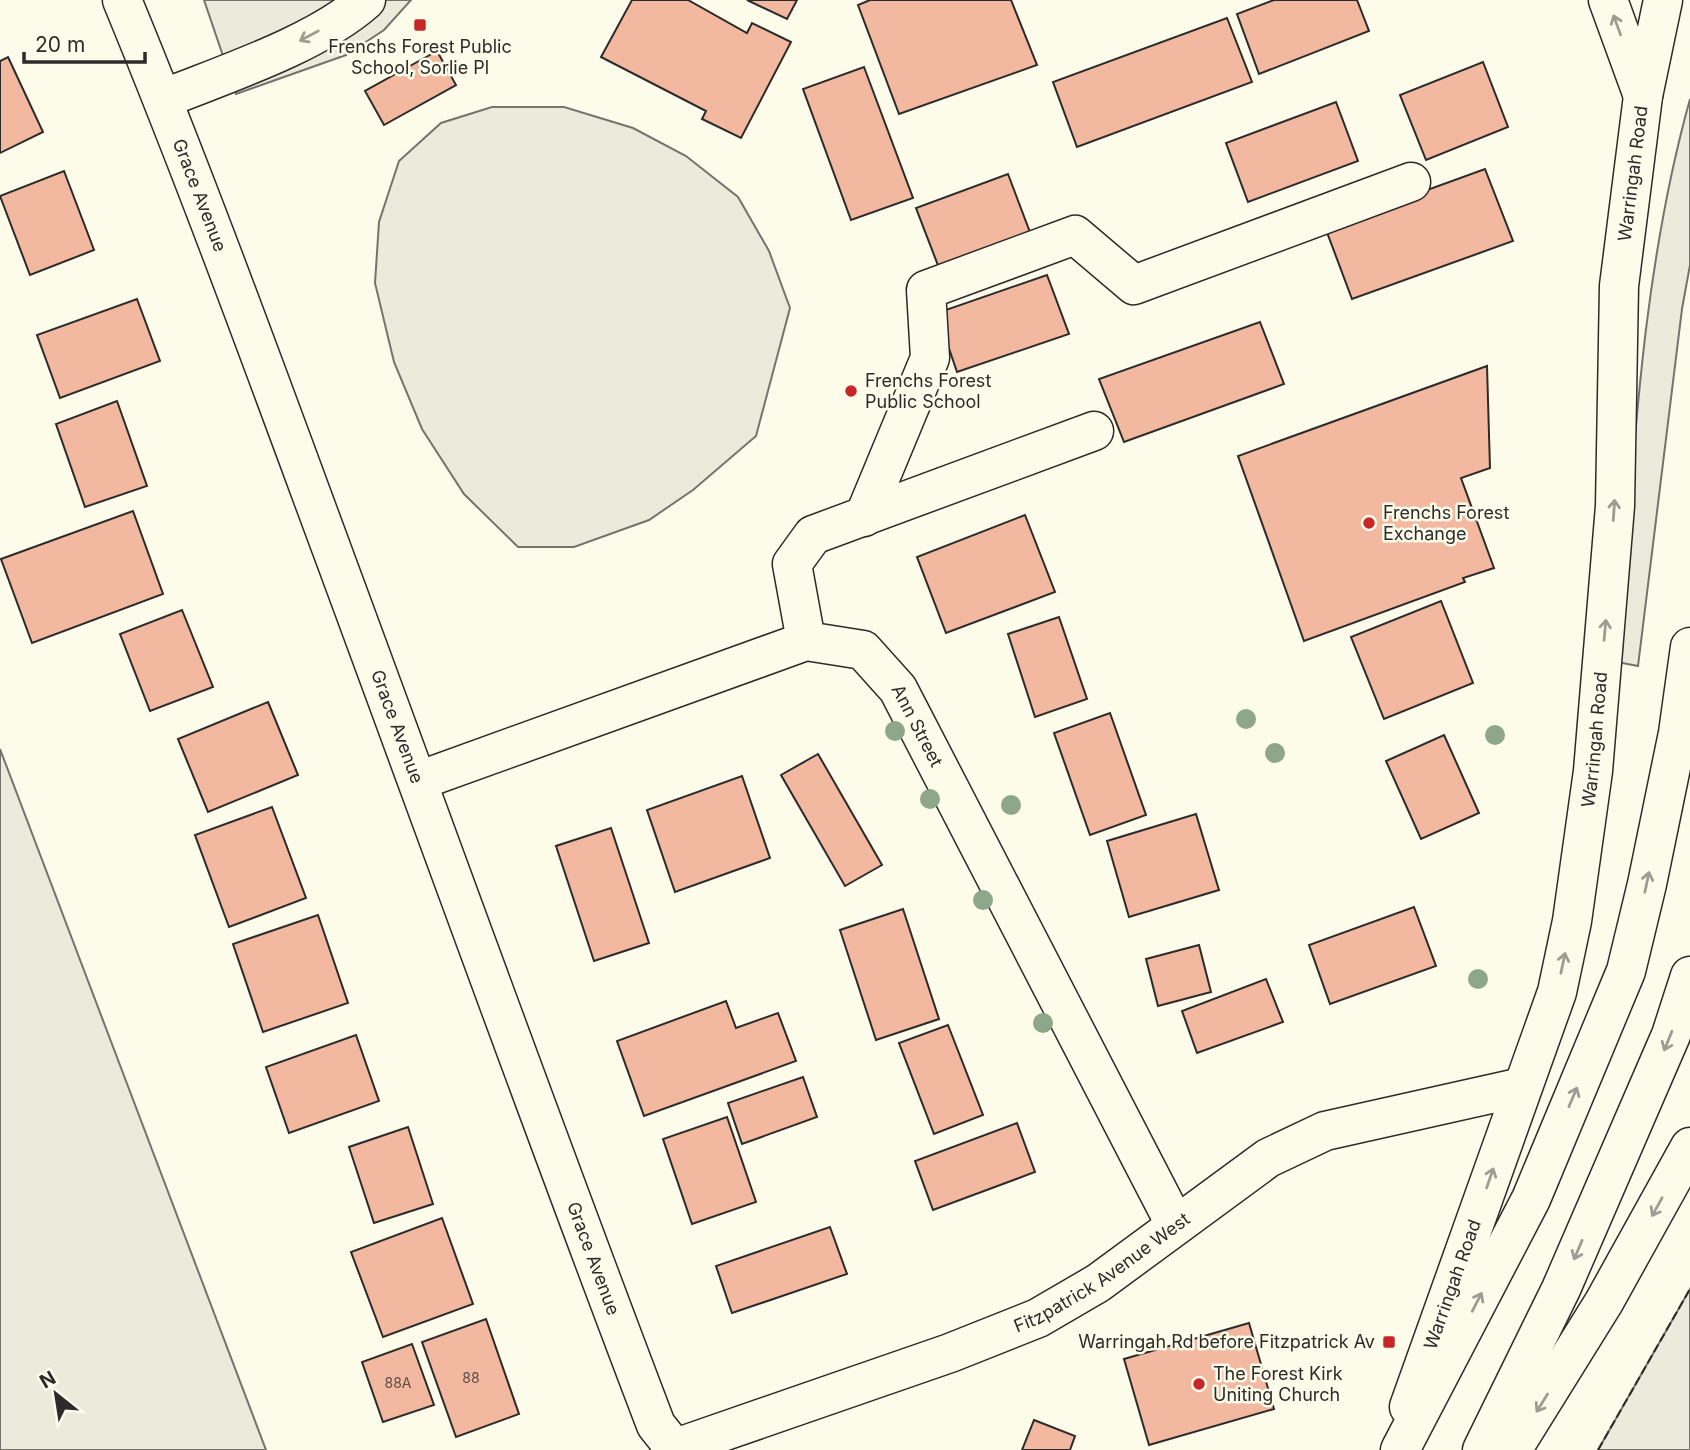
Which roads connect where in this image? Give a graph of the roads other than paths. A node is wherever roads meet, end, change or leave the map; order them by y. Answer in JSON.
{"nodes":[{"id":1,"x":122,"y":0,"type":"edge"},
{"id":2,"x":366,"y":0,"type":"edge"},
{"id":3,"x":1608,"y":0,"type":"edge"},
{"id":4,"x":1663,"y":0,"type":"edge"},
{"id":5,"x":1643,"y":96,"type":"junction"},
{"id":6,"x":163,"y":99,"type":"junction"},
{"id":7,"x":1411,"y":182,"type":"dead end"},
{"id":8,"x":1094,"y":431,"type":"dead end"},
{"id":9,"x":864,"y":517,"type":"junction"},
{"id":10,"x":806,"y":641,"type":"junction"},
{"id":11,"x":1690,"y":647,"type":"edge"},
{"id":12,"x":418,"y":781,"type":"junction"},
{"id":13,"x":1690,"y":976,"type":"edge"},
{"id":14,"x":1522,"y":1087,"type":"junction"},
{"id":15,"x":1690,"y":1147,"type":"edge"},
{"id":16,"x":1175,"y":1224,"type":"junction"},
{"id":17,"x":674,"y":1449,"type":"edge"},
{"id":18,"x":1394,"y":1450,"type":"edge"},
{"id":19,"x":1400,"y":1450,"type":"edge"},
{"id":20,"x":1482,"y":1450,"type":"edge"},
{"id":21,"x":1512,"y":1450,"type":"edge"}],
"edges":[{"from":1,"to":6,"type":"main road","name":"Grace Avenue"},
{"from":2,"to":6,"type":"main road","one_way":true},
{"from":5,"to":3,"type":"main road","one_way":true},
{"from":4,"to":5,"type":"main road","name":"Warringah Road"},
{"from":14,"to":5,"type":"main road","name":"Warringah Road","one_way":true},
{"from":6,"to":12,"type":"main road","name":"Grace Avenue"},
{"from":7,"to":9,"type":"main road"},
{"from":8,"to":9,"type":"main road"},
{"from":9,"to":10,"type":"main road"},
{"from":10,"to":12,"type":"main road","name":"Ann Street"},
{"from":10,"to":16,"type":"main road","name":"Ann Street"},
{"from":19,"to":11,"type":"main road","name":"Warringah Road","one_way":true},
{"from":12,"to":17,"type":"main road","name":"Grace Avenue"},
{"from":13,"to":20,"type":"main road","one_way":true},
{"from":14,"to":16,"type":"main road","name":"Fitzpatrick Avenue West"},
{"from":18,"to":14,"type":"main road","name":"Warringah Road","one_way":true},
{"from":15,"to":21,"type":"main road","one_way":true},
{"from":16,"to":17,"type":"main road","name":"Fitzpatrick Avenue West"}]}
